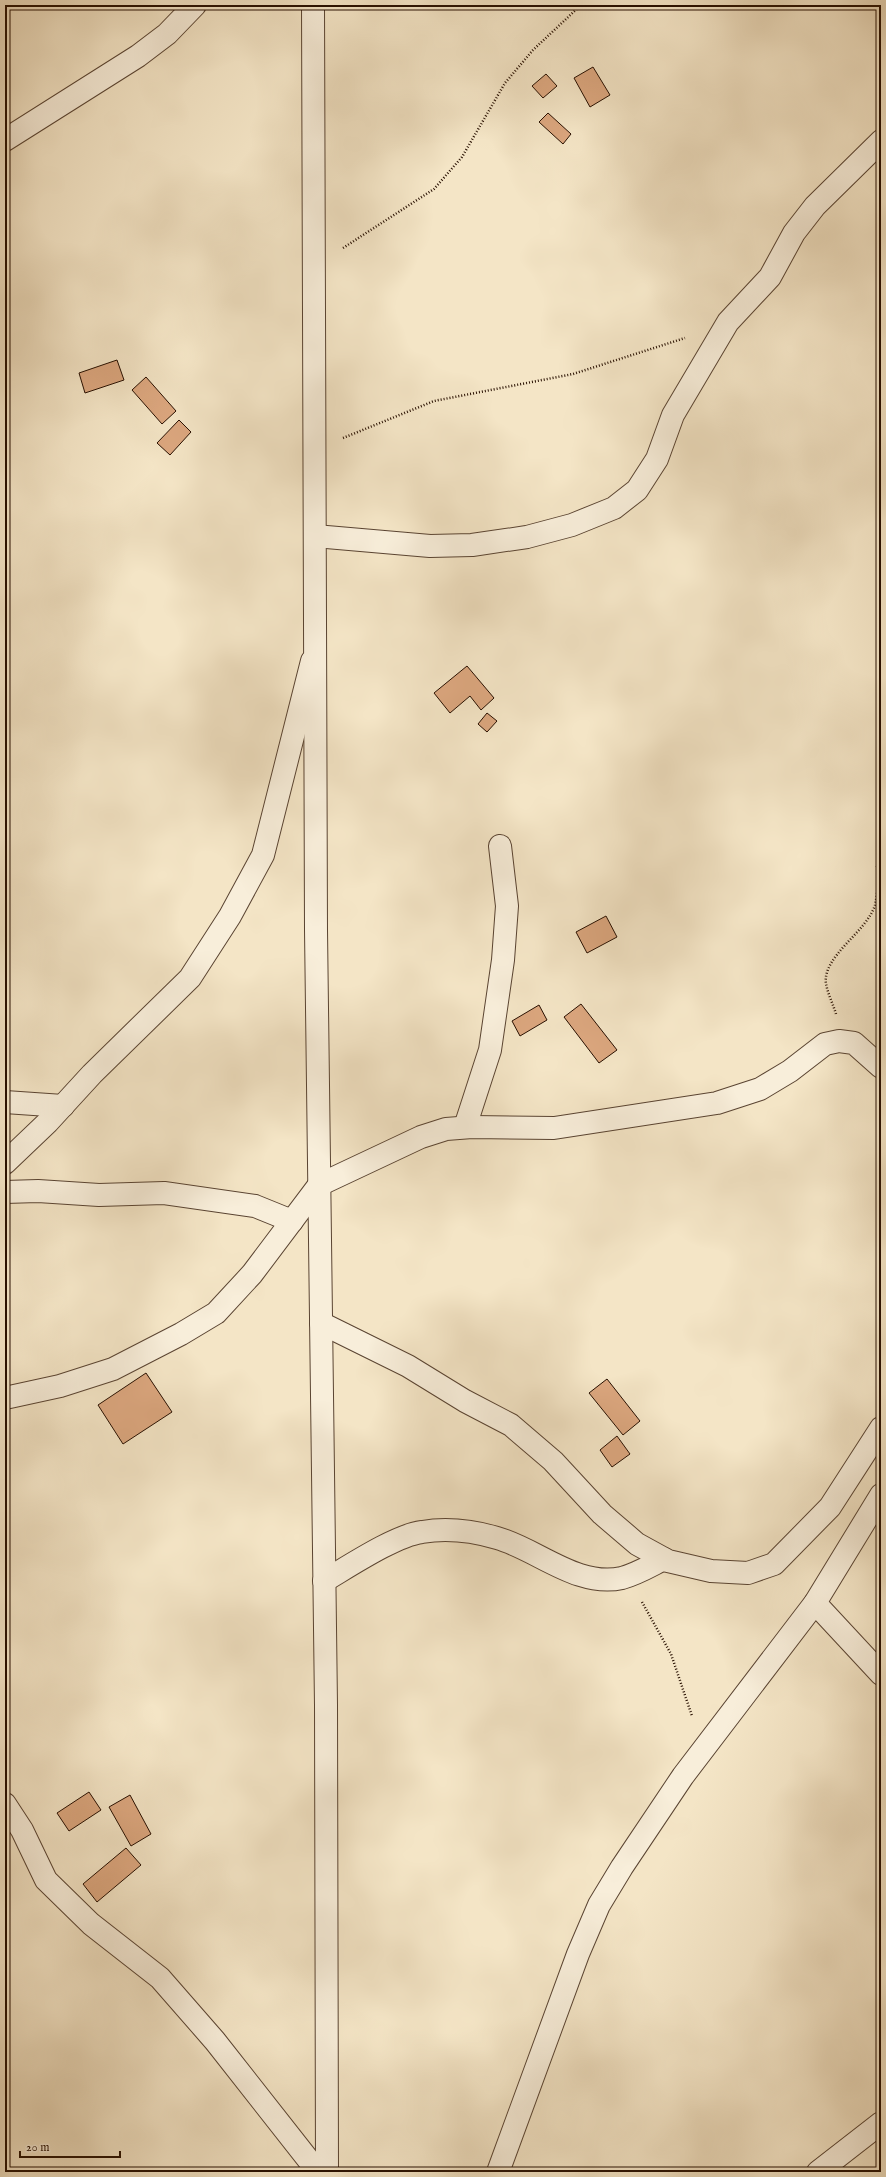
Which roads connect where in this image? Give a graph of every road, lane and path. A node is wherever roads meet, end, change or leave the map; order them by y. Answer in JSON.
{"nodes":[{"id":1,"x":194,"y":5,"type":"edge"},
{"id":2,"x":313,"y":5,"type":"edge"},
{"id":3,"x":581,"y":5,"type":"edge"},
{"id":4,"x":5,"y":140,"type":"edge"},
{"id":5,"x":881,"y":141,"type":"edge"},
{"id":6,"x":313,"y":266,"type":"junction"},
{"id":7,"x":687,"y":337,"type":"dead end"},
{"id":8,"x":314,"y":450,"type":"junction"},
{"id":9,"x":315,"y":536,"type":"junction"},
{"id":10,"x":315,"y":647,"type":"junction"},
{"id":11,"x":500,"y":846,"type":"dead end"},
{"id":12,"x":877,"y":866,"type":"dead end"},
{"id":13,"x":847,"y":1042,"type":"junction"},
{"id":14,"x":881,"y":1066,"type":"edge"},
{"id":15,"x":5,"y":1102,"type":"edge"},
{"id":16,"x":64,"y":1106,"type":"junction"},
{"id":17,"x":465,"y":1127,"type":"junction"},
{"id":18,"x":5,"y":1163,"type":"edge"},
{"id":19,"x":319,"y":1185,"type":"junction"},
{"id":20,"x":5,"y":1192,"type":"edge"},
{"id":21,"x":292,"y":1221,"type":"junction"},
{"id":22,"x":321,"y":1323,"type":"junction"},
{"id":23,"x":5,"y":1398,"type":"edge"},
{"id":24,"x":881,"y":1428,"type":"edge"},
{"id":25,"x":881,"y":1495,"type":"edge"},
{"id":26,"x":664,"y":1559,"type":"junction"},
{"id":27,"x":626,"y":1576,"type":"junction"},
{"id":28,"x":324,"y":1581,"type":"junction"},
{"id":29,"x":815,"y":1603,"type":"junction"},
{"id":30,"x":881,"y":1674,"type":"edge"},
{"id":31,"x":693,"y":1718,"type":"dead end"},
{"id":32,"x":9,"y":1817,"type":"edge"},
{"id":33,"x":881,"y":2123,"type":"edge"},
{"id":34,"x":318,"y":2172,"type":"edge"},
{"id":35,"x":327,"y":2172,"type":"edge"},
{"id":36,"x":498,"y":2172,"type":"edge"},
{"id":37,"x":818,"y":2172,"type":"edge"}],
"edges":[{"from":1,"to":4,"type":"street"},
{"from":2,"to":6,"type":"street"},
{"from":3,"to":6,"type":"path"},
{"from":5,"to":9,"type":"street"},
{"from":6,"to":8,"type":"street"},
{"from":7,"to":8,"type":"path"},
{"from":8,"to":9,"type":"street"},
{"from":9,"to":10,"type":"street"},
{"from":10,"to":16,"type":"street"},
{"from":10,"to":19,"type":"street"},
{"from":11,"to":17,"type":"street"},
{"from":12,"to":13,"type":"path"},
{"from":13,"to":14,"type":"street"},
{"from":13,"to":17,"type":"street"},
{"from":15,"to":16,"type":"street"},
{"from":16,"to":18,"type":"street"},
{"from":17,"to":19,"type":"street"},
{"from":19,"to":21,"type":"street"},
{"from":19,"to":22,"type":"street"},
{"from":20,"to":21,"type":"street"},
{"from":21,"to":23,"type":"street"},
{"from":22,"to":26,"type":"street"},
{"from":22,"to":28,"type":"street"},
{"from":24,"to":26,"type":"street"},
{"from":25,"to":29,"type":"street"},
{"from":26,"to":27,"type":"street"},
{"from":27,"to":28,"type":"street"},
{"from":27,"to":31,"type":"path"},
{"from":28,"to":35,"type":"street"},
{"from":29,"to":30,"type":"street"},
{"from":29,"to":36,"type":"street"},
{"from":32,"to":34,"type":"street"},
{"from":33,"to":37,"type":"street"}]}
